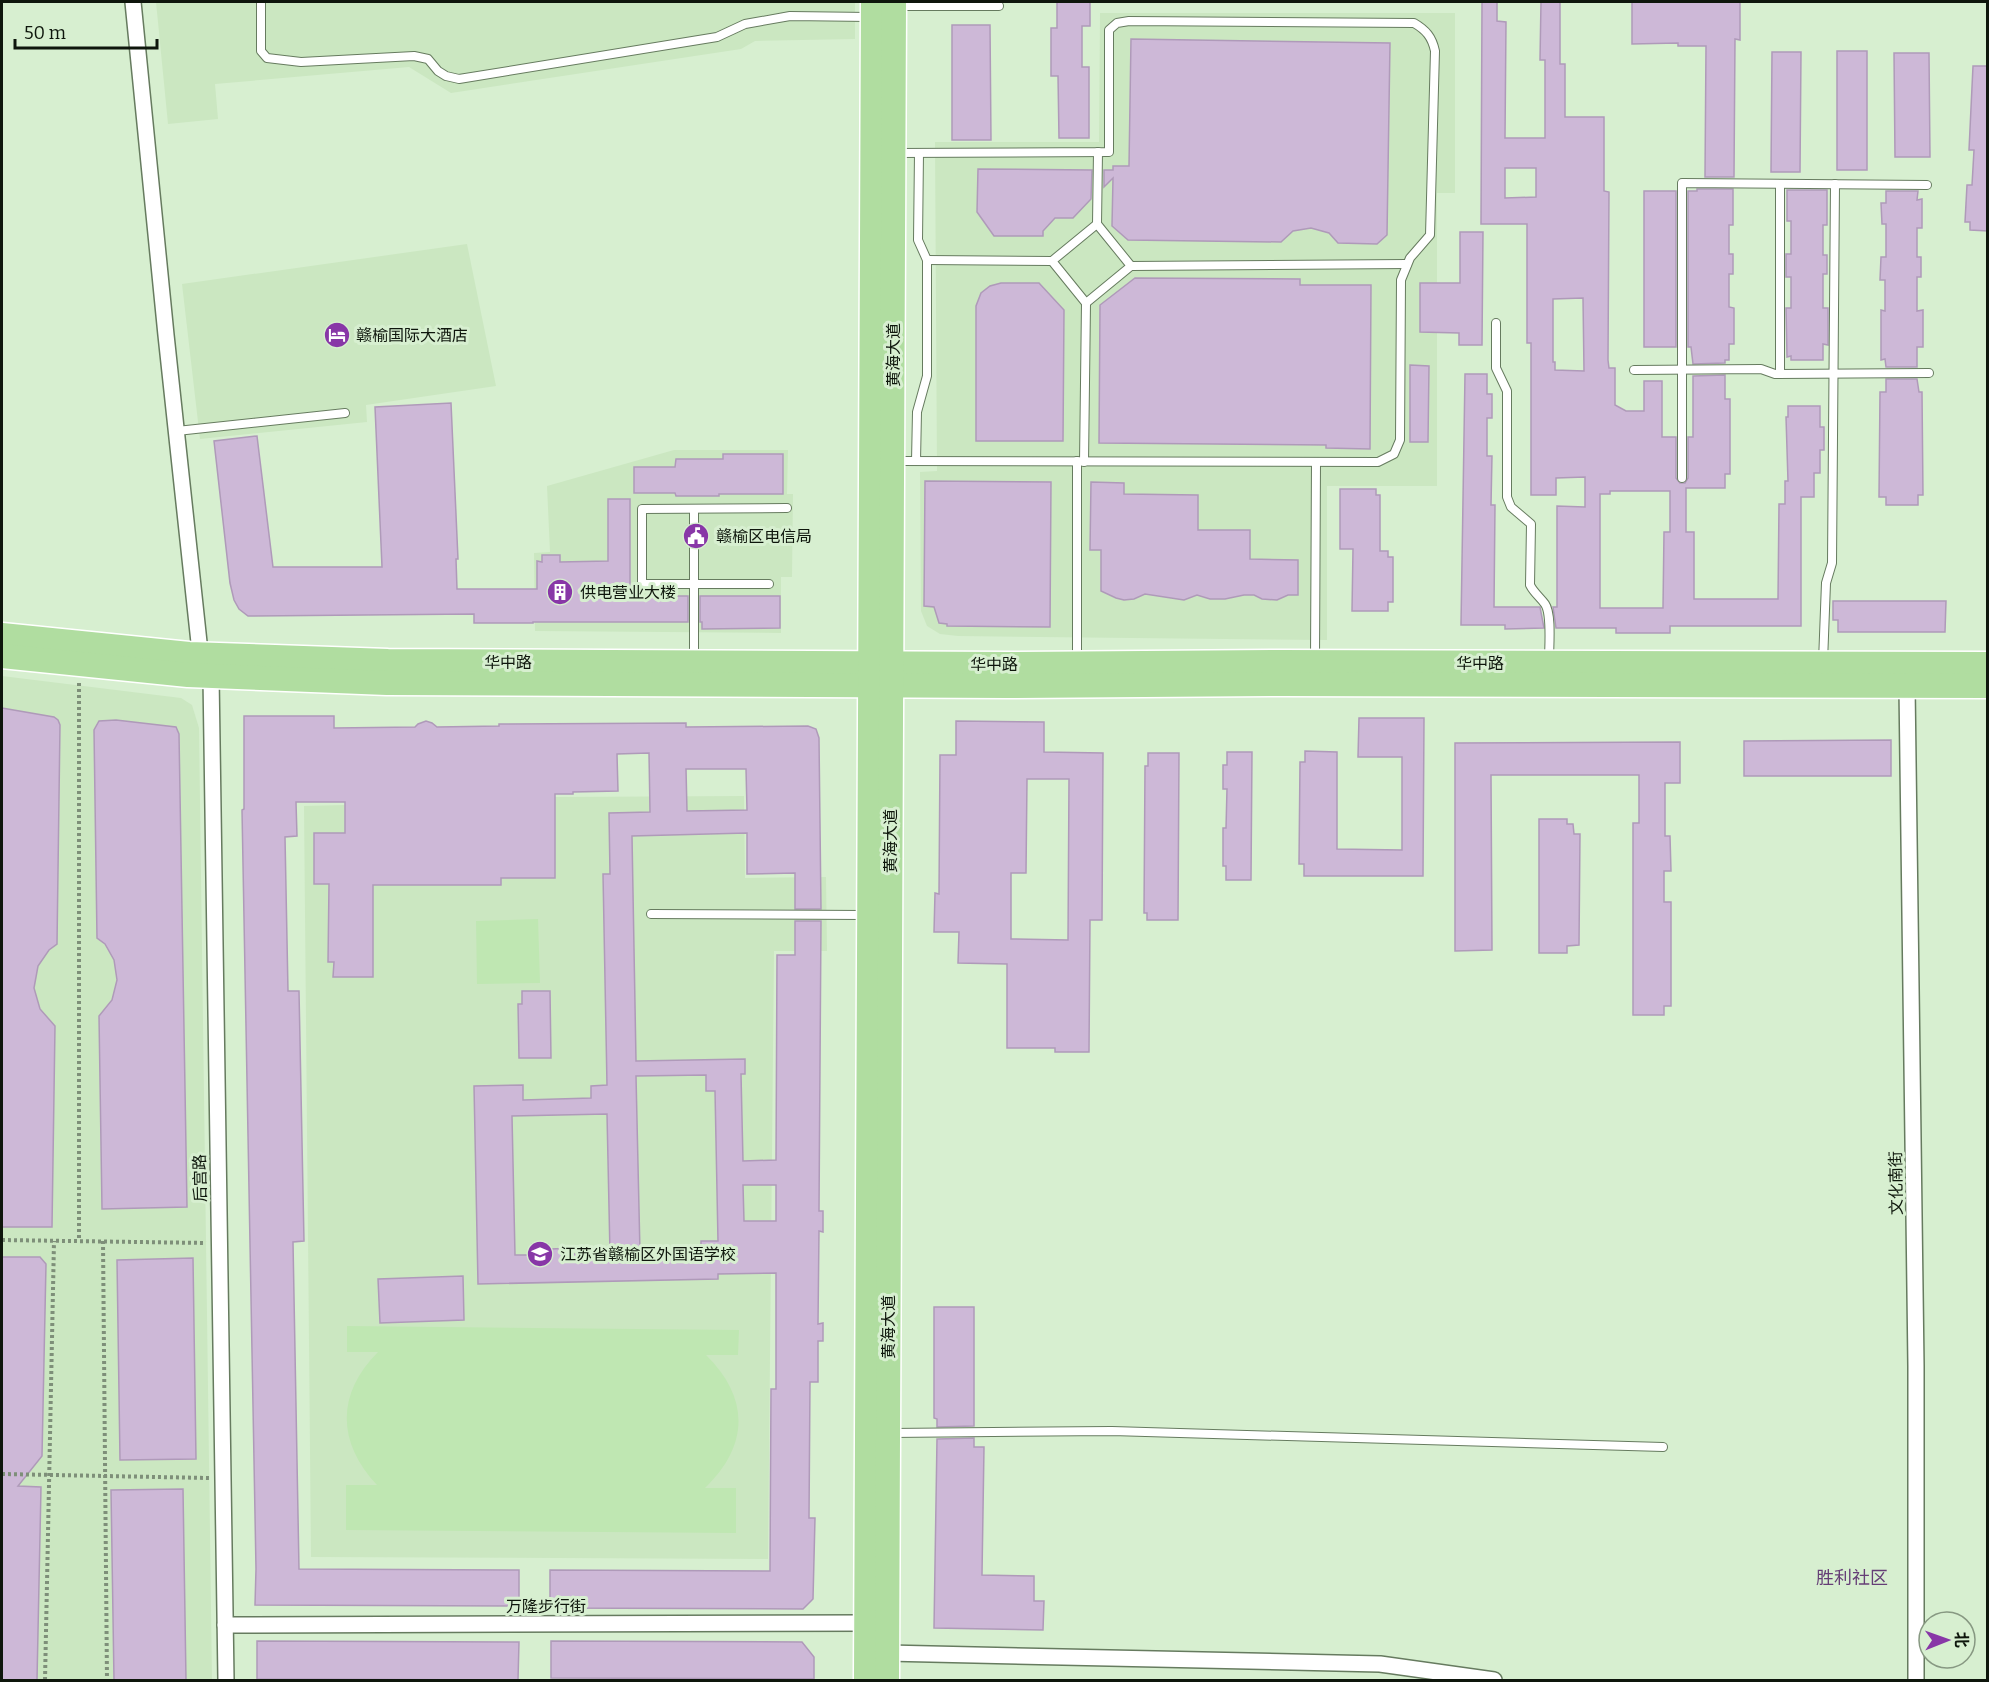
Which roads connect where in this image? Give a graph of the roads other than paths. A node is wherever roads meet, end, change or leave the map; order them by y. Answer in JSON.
{"nodes":[{"id":1,"x":133,"y":2,"type":"edge"},
{"id":2,"x":261,"y":2,"type":"edge"},
{"id":3,"x":999,"y":6,"type":"dead end"},
{"id":4,"x":884,"y":7,"type":"edge"},
{"id":5,"x":1098,"y":152,"type":"junction"},
{"id":6,"x":894,"y":153,"type":"junction"},
{"id":7,"x":919,"y":153,"type":"junction"},
{"id":8,"x":1780,"y":184,"type":"junction"},
{"id":9,"x":1835,"y":184,"type":"junction"},
{"id":10,"x":1927,"y":185,"type":"dead end"},
{"id":11,"x":1097,"y":224,"type":"junction"},
{"id":12,"x":927,"y":260,"type":"junction"},
{"id":13,"x":1052,"y":261,"type":"junction"},
{"id":14,"x":1407,"y":264,"type":"junction"},
{"id":15,"x":1131,"y":266,"type":"junction"},
{"id":16,"x":1086,"y":303,"type":"junction"},
{"id":17,"x":1496,"y":323,"type":"dead end"},
{"id":18,"x":1634,"y":370,"type":"dead end"},
{"id":19,"x":1682,"y":370,"type":"junction"},
{"id":20,"x":1834,"y":373,"type":"junction"},
{"id":21,"x":1929,"y":373,"type":"dead end"},
{"id":22,"x":1780,"y":374,"type":"junction"},
{"id":23,"x":345,"y":413,"type":"dead end"},
{"id":24,"x":177,"y":431,"type":"junction"},
{"id":25,"x":892,"y":461,"type":"junction"},
{"id":26,"x":916,"y":461,"type":"junction"},
{"id":27,"x":1081,"y":462,"type":"junction"},
{"id":28,"x":1316,"y":462,"type":"junction"},
{"id":29,"x":1682,"y":478,"type":"dead end"},
{"id":30,"x":694,"y":508,"type":"junction"},
{"id":31,"x":787,"y":508,"type":"dead end"},
{"id":32,"x":694,"y":584,"type":"junction"},
{"id":33,"x":769,"y":584,"type":"dead end"},
{"id":34,"x":2,"y":635,"type":"edge"},
{"id":35,"x":2,"y":656,"type":"edge"},
{"id":36,"x":694,"y":662,"type":"junction"},
{"id":37,"x":1315,"y":662,"type":"junction"},
{"id":38,"x":1077,"y":663,"type":"junction"},
{"id":39,"x":1549,"y":663,"type":"junction"},
{"id":40,"x":1823,"y":664,"type":"junction"},
{"id":41,"x":1988,"y":664,"type":"edge"},
{"id":42,"x":205,"y":668,"type":"junction"},
{"id":43,"x":881,"y":674,"type":"junction"},
{"id":44,"x":1907,"y":686,"type":"junction"},
{"id":45,"x":1988,"y":686,"type":"edge"},
{"id":46,"x":651,"y":914,"type":"dead end"},
{"id":47,"x":869,"y":915,"type":"junction"},
{"id":48,"x":888,"y":1433,"type":"junction"},
{"id":49,"x":1664,"y":1447,"type":"dead end"},
{"id":50,"x":866,"y":1623,"type":"junction"},
{"id":51,"x":225,"y":1625,"type":"junction"},
{"id":52,"x":887,"y":1653,"type":"junction"},
{"id":53,"x":226,"y":1680,"type":"edge"},
{"id":54,"x":866,"y":1680,"type":"edge"},
{"id":55,"x":887,"y":1680,"type":"edge"},
{"id":56,"x":1494,"y":1680,"type":"edge"},
{"id":57,"x":1916,"y":1680,"type":"edge"}],
"edges":[{"from":1,"to":24,"type":"street","name":"后宫路"},
{"from":2,"to":4,"type":"lane"},
{"from":3,"to":4,"type":"lane"},
{"from":4,"to":6,"type":"main road","name":"黄海大道"},
{"from":4,"to":43,"type":"main road","name":"黄海大道"},
{"from":5,"to":7,"type":"lane"},
{"from":5,"to":11,"type":"lane"},
{"from":5,"to":14,"type":"lane"},
{"from":6,"to":7,"type":"lane"},
{"from":6,"to":25,"type":"main road","name":"黄海大道"},
{"from":7,"to":12,"type":"lane"},
{"from":8,"to":9,"type":"lane"},
{"from":8,"to":19,"type":"lane"},
{"from":8,"to":22,"type":"lane"},
{"from":9,"to":10,"type":"lane"},
{"from":9,"to":20,"type":"lane"},
{"from":11,"to":13,"type":"lane"},
{"from":11,"to":15,"type":"lane"},
{"from":12,"to":13,"type":"lane"},
{"from":12,"to":26,"type":"lane"},
{"from":13,"to":16,"type":"lane"},
{"from":14,"to":15,"type":"lane"},
{"from":14,"to":28,"type":"lane"},
{"from":15,"to":16,"type":"lane"},
{"from":16,"to":27,"type":"lane"},
{"from":17,"to":39,"type":"lane"},
{"from":18,"to":19,"type":"lane"},
{"from":19,"to":22,"type":"lane"},
{"from":19,"to":29,"type":"lane"},
{"from":20,"to":21,"type":"lane"},
{"from":20,"to":22,"type":"lane"},
{"from":20,"to":40,"type":"lane"},
{"from":23,"to":24,"type":"lane"},
{"from":24,"to":42,"type":"street","name":"后宫路"},
{"from":25,"to":26,"type":"lane"},
{"from":25,"to":43,"type":"main road","name":"黄海大道"},
{"from":26,"to":27,"type":"lane"},
{"from":27,"to":28,"type":"lane"},
{"from":27,"to":38,"type":"lane"},
{"from":28,"to":37,"type":"lane"},
{"from":30,"to":31,"type":"lane"},
{"from":30,"to":32,"type":"lane"},
{"from":30,"to":32,"type":"lane"},
{"from":32,"to":33,"type":"lane"},
{"from":32,"to":36,"type":"lane"},
{"from":34,"to":42,"type":"main road","name":"华中路"},
{"from":35,"to":42,"type":"main road","name":"华中路"},
{"from":36,"to":42,"type":"main road","name":"华中路"},
{"from":36,"to":43,"type":"main road","name":"华中路"},
{"from":37,"to":38,"type":"main road","name":"华中路"},
{"from":37,"to":39,"type":"main road","name":"华中路"},
{"from":38,"to":43,"type":"main road","name":"华中路"},
{"from":39,"to":40,"type":"main road","name":"华中路"},
{"from":40,"to":41,"type":"main road","name":"华中路"},
{"from":42,"to":43,"type":"main road","name":"华中路"},
{"from":42,"to":51,"type":"street","name":"后宫路"},
{"from":43,"to":44,"type":"main road","name":"华中路"},
{"from":43,"to":47,"type":"main road","name":"黄海大道"},
{"from":43,"to":48,"type":"main road","name":"黄海大道"},
{"from":44,"to":45,"type":"main road","name":"华中路"},
{"from":44,"to":57,"type":"street","name":"文化南街"},
{"from":46,"to":47,"type":"lane"},
{"from":47,"to":50,"type":"main road","name":"黄海大道"},
{"from":48,"to":49,"type":"lane"},
{"from":48,"to":52,"type":"main road","name":"黄海大道"},
{"from":50,"to":51,"type":"street","name":"万隆步行街"},
{"from":50,"to":54,"type":"main road","name":"黄海大道"},
{"from":51,"to":53,"type":"street","name":"后宫路"},
{"from":52,"to":55,"type":"main road","name":"黄海大道"},
{"from":52,"to":56,"type":"street"}]}
